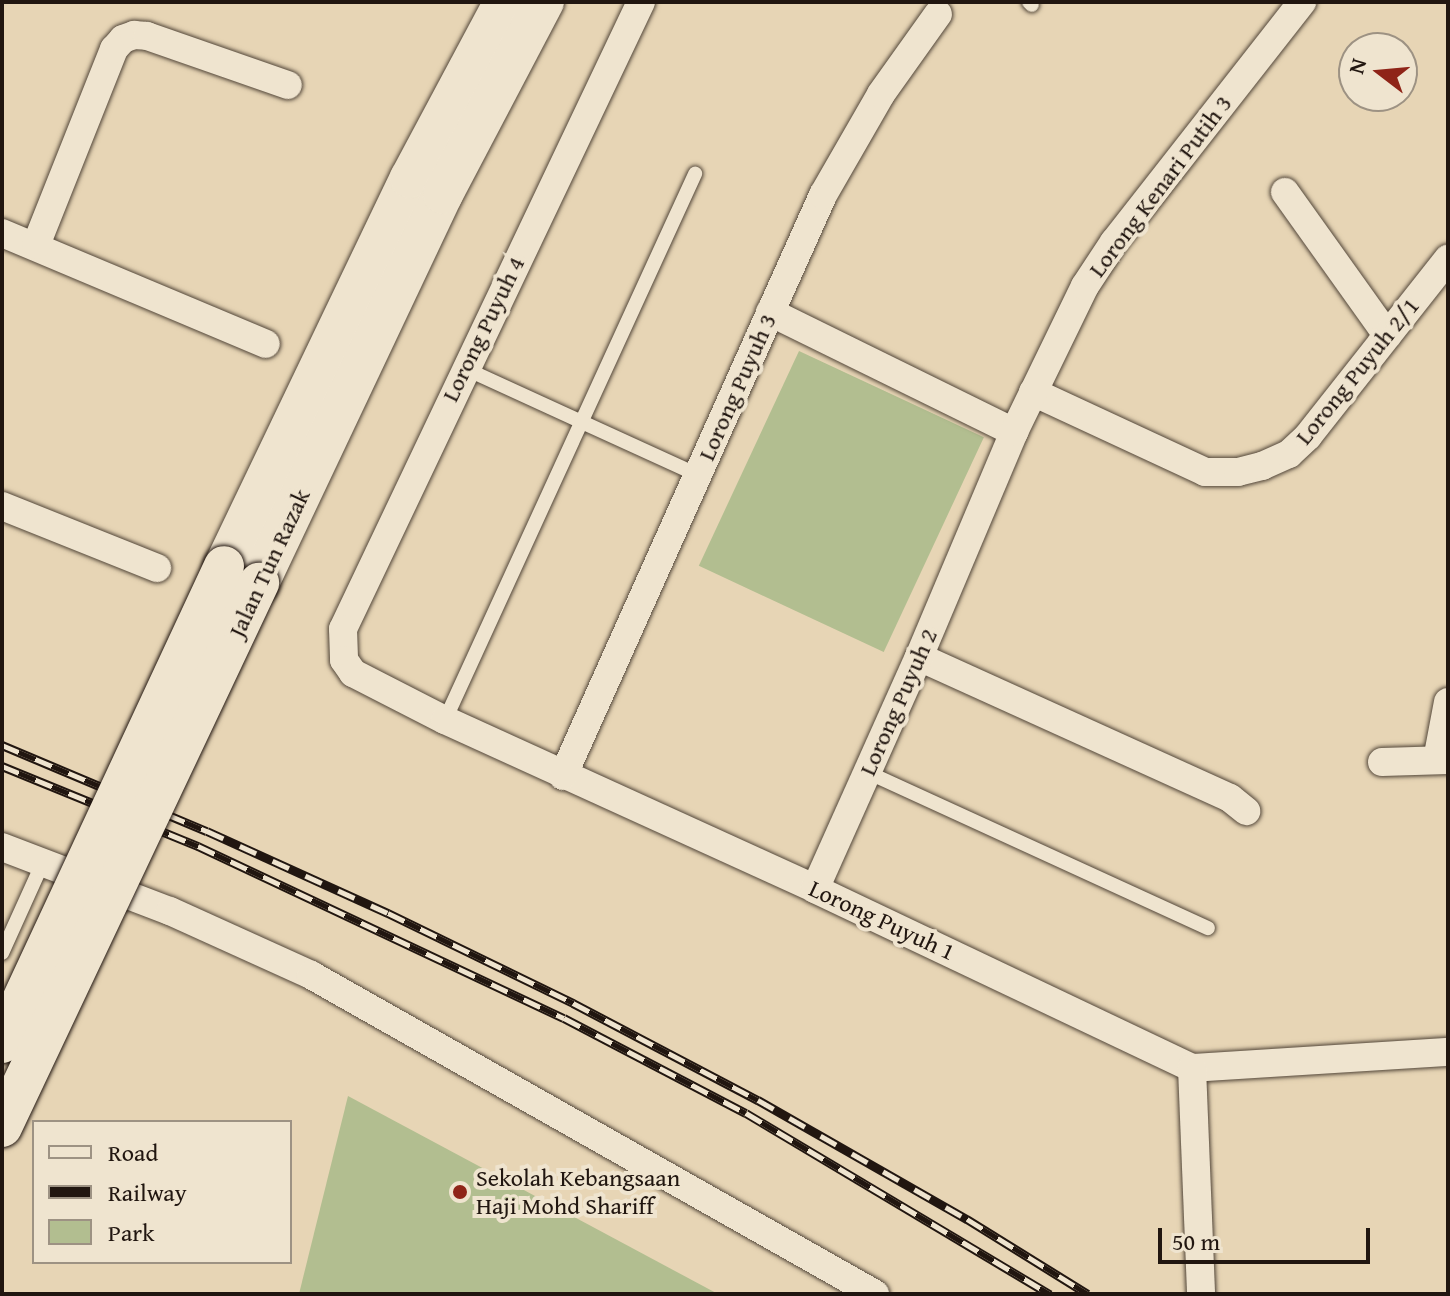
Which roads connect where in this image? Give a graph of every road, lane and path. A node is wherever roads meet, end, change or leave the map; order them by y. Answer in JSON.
{"nodes":[{"id":1,"x":504,"y":2,"type":"edge"},
{"id":2,"x":544,"y":2,"type":"edge"},
{"id":3,"x":641,"y":2,"type":"edge"},
{"id":4,"x":1302,"y":2,"type":"edge"},
{"id":5,"x":938,"y":14,"type":"dead end"},
{"id":6,"x":288,"y":85,"type":"dead end"},
{"id":7,"x":695,"y":174,"type":"dead end"},
{"id":8,"x":1285,"y":192,"type":"dead end"},
{"id":9,"x":2,"y":233,"type":"edge"},
{"id":10,"x":36,"y":245,"type":"junction"},
{"id":11,"x":1448,"y":259,"type":"edge"},
{"id":12,"x":770,"y":312,"type":"junction"},
{"id":13,"x":1387,"y":335,"type":"junction"},
{"id":14,"x":266,"y":344,"type":"dead end"},
{"id":15,"x":464,"y":368,"type":"junction"},
{"id":16,"x":1033,"y":392,"type":"junction"},
{"id":17,"x":581,"y":422,"type":"junction"},
{"id":18,"x":1014,"y":432,"type":"junction"},
{"id":19,"x":698,"y":475,"type":"junction"},
{"id":20,"x":2,"y":506,"type":"edge"},
{"id":21,"x":979,"y":514,"type":"joint"},
{"id":22,"x":157,"y":568,"type":"dead end"},
{"id":23,"x":919,"y":657,"type":"junction"},
{"id":24,"x":344,"y":660,"type":"joint"},
{"id":25,"x":1448,"y":702,"type":"edge"},
{"id":26,"x":445,"y":720,"type":"junction"},
{"id":27,"x":1442,"y":760,"type":"edge"},
{"id":28,"x":1382,"y":762,"type":"dead end"},
{"id":29,"x":867,"y":772,"type":"junction"},
{"id":30,"x":563,"y":776,"type":"junction"},
{"id":31,"x":1246,"y":811,"type":"dead end"},
{"id":32,"x":2,"y":847,"type":"edge"},
{"id":33,"x":43,"y":862,"type":"junction"},
{"id":34,"x":815,"y":889,"type":"junction"},
{"id":35,"x":1208,"y":928,"type":"dead end"},
{"id":36,"x":2,"y":953,"type":"edge"},
{"id":37,"x":2,"y":1043,"type":"edge"},
{"id":38,"x":1448,"y":1052,"type":"edge"},
{"id":39,"x":1192,"y":1068,"type":"junction"},
{"id":40,"x":2,"y":1127,"type":"edge"},
{"id":41,"x":875,"y":1294,"type":"edge"},
{"id":42,"x":1201,"y":1294,"type":"edge"}],
"edges":[{"from":1,"to":37,"type":"main road","name":"Jalan Tun Razak","bridge":true},
{"from":2,"to":40,"type":"main road","name":"Jalan Tun Razak","bridge":true},
{"from":3,"to":15,"type":"street","name":"Lorong Puyuh 4"},
{"from":4,"to":16,"type":"street","name":"Lorong Kenari Putih 3"},
{"from":5,"to":12,"type":"street","name":"Lorong Puyuh 3"},
{"from":6,"to":10,"type":"street"},
{"from":7,"to":17,"type":"lane"},
{"from":8,"to":13,"type":"street"},
{"from":9,"to":10,"type":"street"},
{"from":10,"to":14,"type":"street"},
{"from":11,"to":13,"type":"street","name":"Lorong Puyuh 2/1"},
{"from":12,"to":18,"type":"street"},
{"from":12,"to":19,"type":"street","name":"Lorong Puyuh 3"},
{"from":13,"to":16,"type":"street","name":"Lorong Puyuh 2/1"},
{"from":15,"to":17,"type":"lane"},
{"from":15,"to":24,"type":"street","name":"Lorong Puyuh 4"},
{"from":16,"to":18,"type":"street","name":"Lorong Kenari Putih 3"},
{"from":17,"to":19,"type":"lane"},
{"from":17,"to":26,"type":"lane"},
{"from":18,"to":21,"type":"street","name":"Lorong Kenari Putih 3"},
{"from":19,"to":30,"type":"street","name":"Lorong Puyuh 3"},
{"from":20,"to":22,"type":"street"},
{"from":21,"to":23,"type":"street","name":"Lorong Puyuh 2"},
{"from":23,"to":29,"type":"street","name":"Lorong Puyuh 2"},
{"from":23,"to":31,"type":"street"},
{"from":24,"to":26,"type":"street","name":"Lorong Puyuh 1"},
{"from":25,"to":27,"type":"street"},
{"from":26,"to":30,"type":"street","name":"Lorong Puyuh 1"},
{"from":27,"to":28,"type":"street"},
{"from":29,"to":34,"type":"street","name":"Lorong Puyuh 2"},
{"from":29,"to":35,"type":"lane"},
{"from":30,"to":34,"type":"street","name":"Lorong Puyuh 1"},
{"from":32,"to":33,"type":"street"},
{"from":33,"to":36,"type":"lane"},
{"from":33,"to":41,"type":"street"},
{"from":34,"to":39,"type":"street","name":"Lorong Puyuh 1"},
{"from":38,"to":39,"type":"street","name":"Lorong Puyuh 1"},
{"from":39,"to":42,"type":"street"}]}
